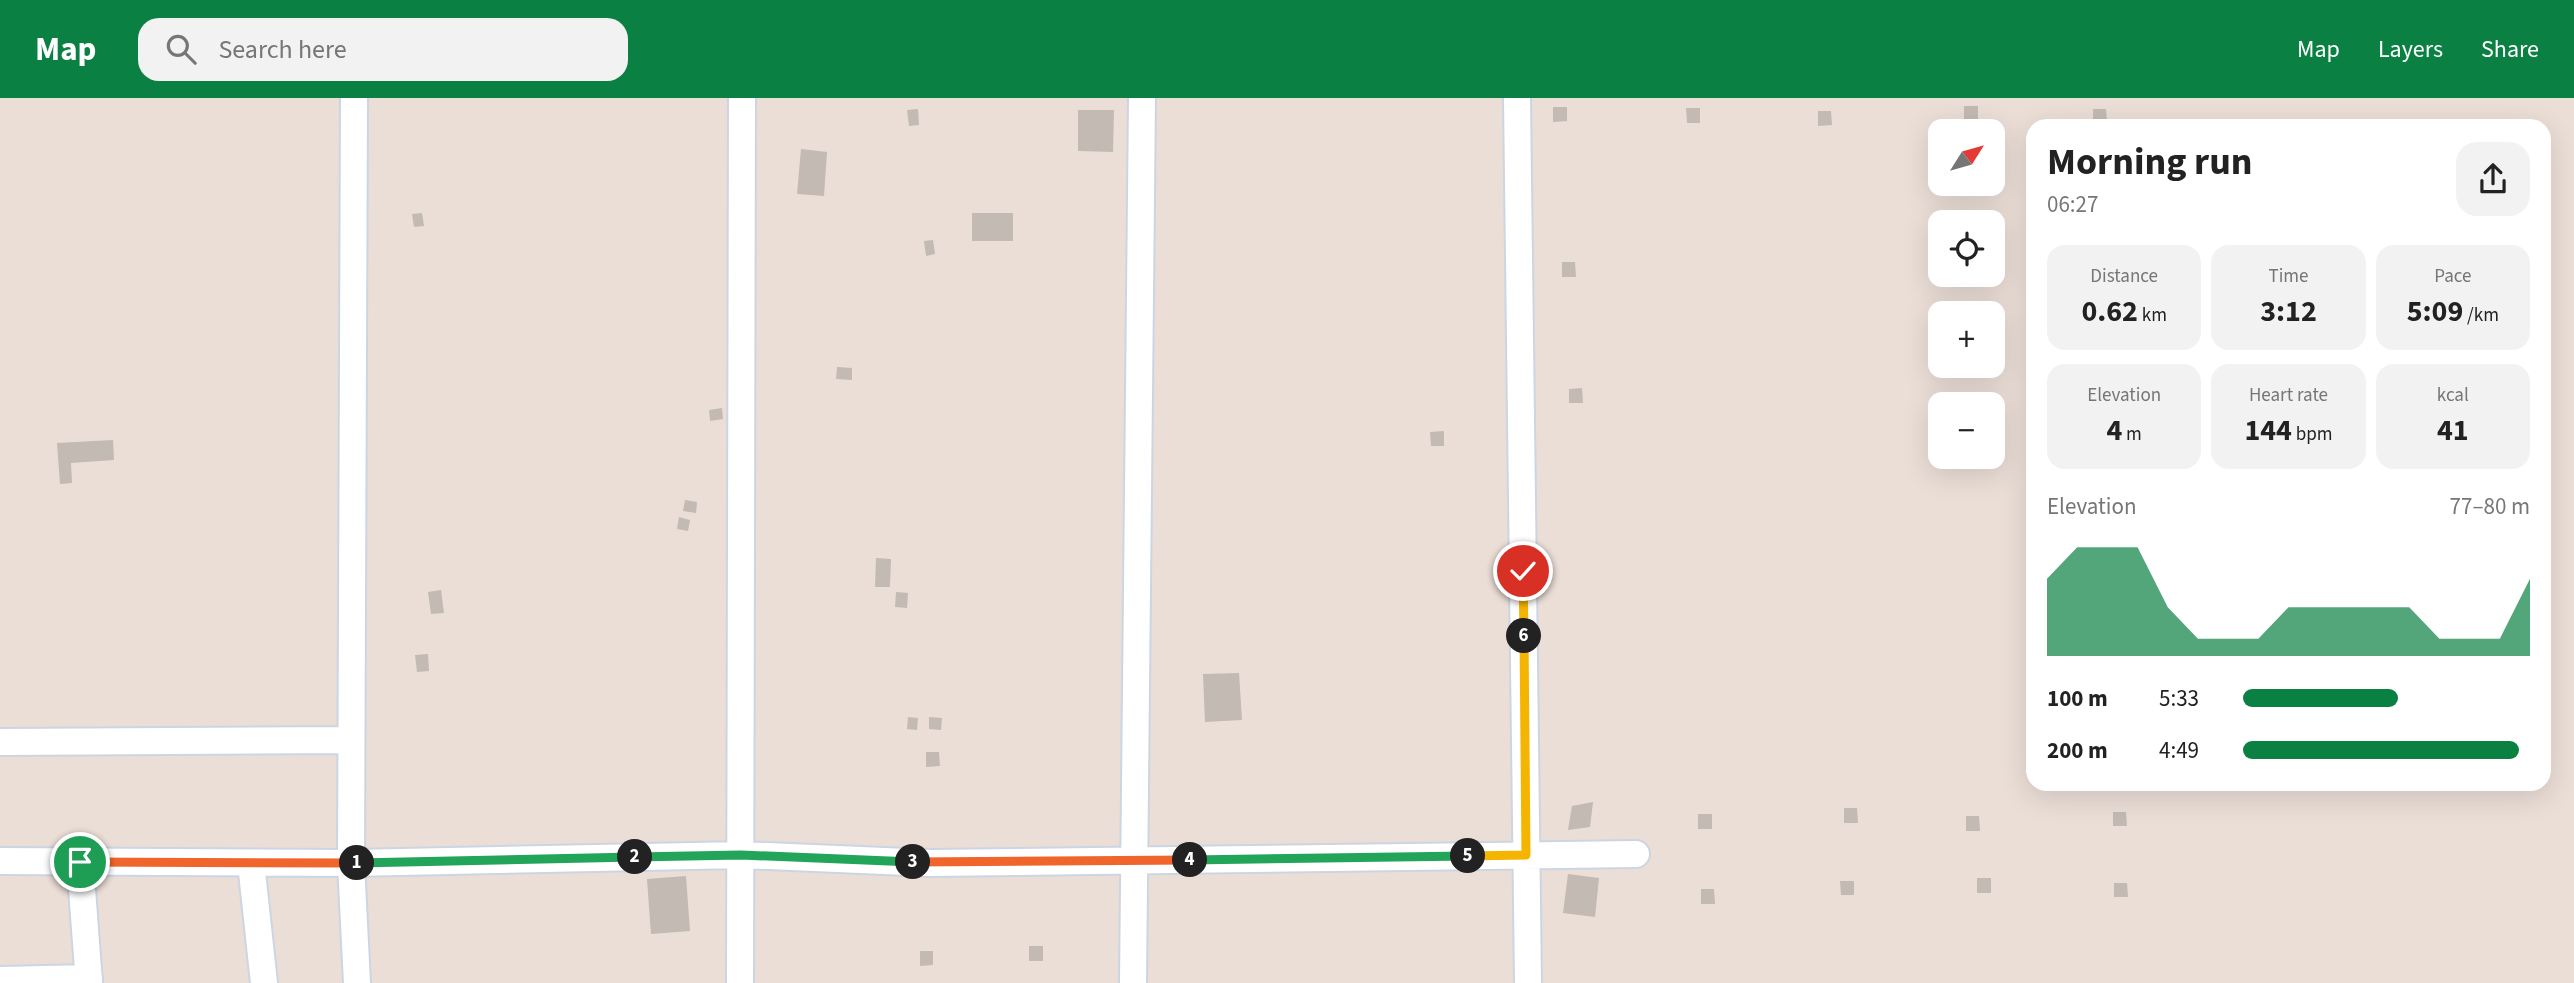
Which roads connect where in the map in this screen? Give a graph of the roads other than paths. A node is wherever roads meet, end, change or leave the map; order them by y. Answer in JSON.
{"nodes":[{"id":1,"x":354,"y":98,"type":"edge"},
{"id":2,"x":742,"y":98,"type":"edge"},
{"id":3,"x":1142,"y":98,"type":"edge"},
{"id":4,"x":1517,"y":98,"type":"edge"},
{"id":5,"x":351,"y":740,"type":"junction"},
{"id":6,"x":0,"y":742,"type":"edge"},
{"id":7,"x":1636,"y":854,"type":"dead end"},
{"id":8,"x":741,"y":855,"type":"junction"},
{"id":9,"x":1526,"y":855,"type":"junction"},
{"id":10,"x":1133,"y":861,"type":"junction"},
{"id":11,"x":0,"y":862,"type":"edge"},
{"id":12,"x":80,"y":862,"type":"junction"},
{"id":13,"x":251,"y":863,"type":"junction"},
{"id":14,"x":351,"y":863,"type":"junction"},
{"id":15,"x":0,"y":980,"type":"edge"},
{"id":16,"x":89,"y":981,"type":"edge"},
{"id":17,"x":264,"y":983,"type":"edge"},
{"id":18,"x":357,"y":983,"type":"edge"},
{"id":19,"x":740,"y":983,"type":"edge"},
{"id":20,"x":1133,"y":983,"type":"edge"},
{"id":21,"x":1528,"y":983,"type":"edge"}],
"edges":[{"from":1,"to":5,"type":"street"},
{"from":2,"to":8,"type":"street"},
{"from":3,"to":10,"type":"street"},
{"from":4,"to":9,"type":"street"},
{"from":5,"to":6,"type":"street"},
{"from":5,"to":14,"type":"street"},
{"from":7,"to":9,"type":"street"},
{"from":8,"to":10,"type":"street"},
{"from":8,"to":14,"type":"street"},
{"from":8,"to":19,"type":"street"},
{"from":9,"to":10,"type":"street"},
{"from":9,"to":21,"type":"street"},
{"from":10,"to":20,"type":"street"},
{"from":11,"to":12,"type":"street"},
{"from":12,"to":13,"type":"street"},
{"from":12,"to":16,"type":"street"},
{"from":13,"to":14,"type":"street"},
{"from":13,"to":17,"type":"street"},
{"from":14,"to":18,"type":"street"},
{"from":15,"to":16,"type":"street"}]}
